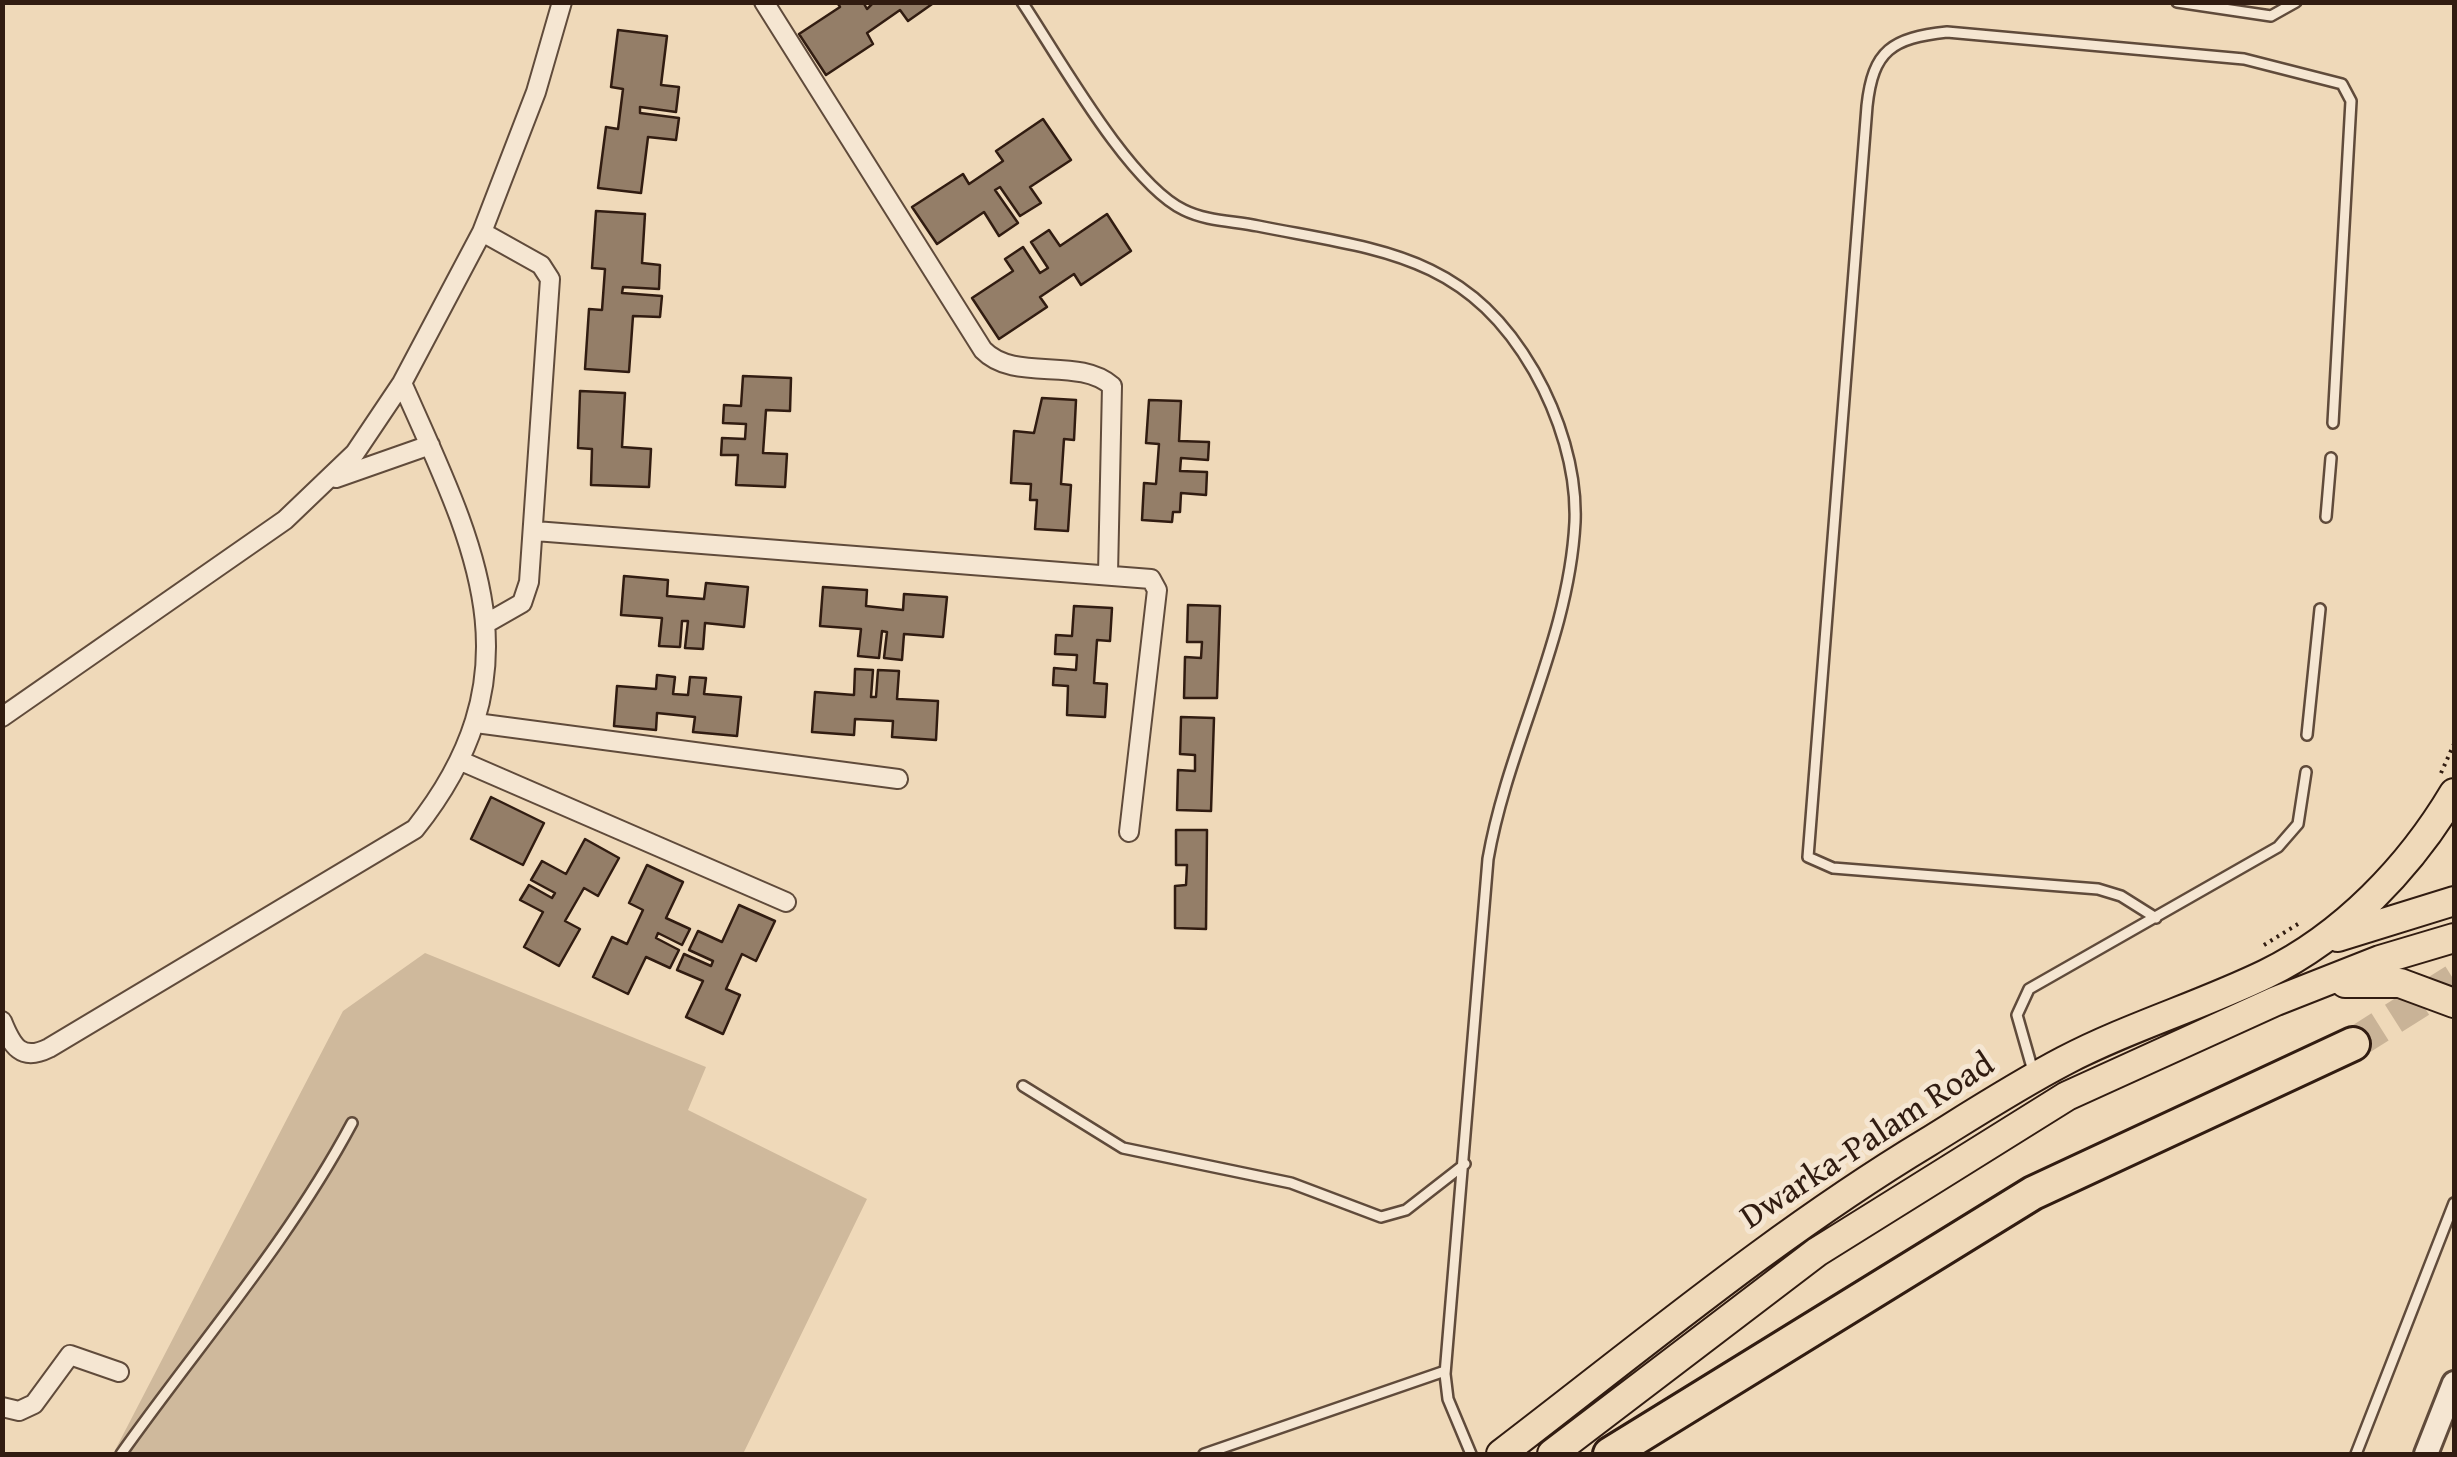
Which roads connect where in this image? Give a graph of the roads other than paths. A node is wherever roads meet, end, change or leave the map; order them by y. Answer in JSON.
{"nodes":[{"id":1,"x":562,"y":2,"type":"edge"},
{"id":2,"x":764,"y":2,"type":"edge"},
{"id":3,"x":1022,"y":2,"type":"edge"},
{"id":4,"x":2177,"y":2,"type":"edge"},
{"id":5,"x":2296,"y":2,"type":"edge"},
{"id":6,"x":482,"y":232,"type":"junction"},
{"id":7,"x":402,"y":383,"type":"junction"},
{"id":8,"x":2334,"y":423,"type":"dead end"},
{"id":9,"x":430,"y":445,"type":"junction"},
{"id":10,"x":2331,"y":458,"type":"dead end"},
{"id":11,"x":330,"y":480,"type":"junction"},
{"id":12,"x":2326,"y":517,"type":"dead end"},
{"id":13,"x":535,"y":530,"type":"junction"},
{"id":14,"x":1108,"y":574,"type":"junction"},
{"id":15,"x":2320,"y":609,"type":"dead end"},
{"id":16,"x":487,"y":624,"type":"junction"},
{"id":17,"x":2,"y":718,"type":"edge"},
{"id":18,"x":476,"y":723,"type":"junction"},
{"id":19,"x":2307,"y":735,"type":"dead end"},
{"id":20,"x":461,"y":761,"type":"junction"},
{"id":21,"x":2306,"y":772,"type":"dead end"},
{"id":22,"x":898,"y":780,"type":"dead end"},
{"id":23,"x":2454,"y":793,"type":"edge"},
{"id":24,"x":1129,"y":832,"type":"dead end"},
{"id":25,"x":2454,"y":901,"type":"edge"},
{"id":26,"x":786,"y":902,"type":"dead end"},
{"id":27,"x":2156,"y":918,"type":"junction"},
{"id":28,"x":2454,"y":938,"type":"edge"},
{"id":29,"x":2309,"y":948,"type":"junction"},
{"id":30,"x":2318,"y":984,"type":"junction"},
{"id":31,"x":2454,"y":1004,"type":"edge"},
{"id":32,"x":2,"y":1021,"type":"edge"},
{"id":33,"x":2352,"y":1044,"type":"tunnel mouth"},
{"id":34,"x":2036,"y":1078,"type":"junction"},
{"id":35,"x":1023,"y":1086,"type":"dead end"},
{"id":36,"x":352,"y":1123,"type":"dead end"},
{"id":37,"x":1465,"y":1164,"type":"junction"},
{"id":38,"x":2454,"y":1203,"type":"edge"},
{"id":39,"x":1445,"y":1371,"type":"junction"},
{"id":40,"x":119,"y":1372,"type":"dead end"},
{"id":41,"x":2454,"y":1383,"type":"edge"},
{"id":42,"x":2,"y":1407,"type":"edge"},
{"id":43,"x":121,"y":1454,"type":"edge"},
{"id":44,"x":1204,"y":1454,"type":"edge"},
{"id":45,"x":1471,"y":1454,"type":"edge"},
{"id":46,"x":1501,"y":1454,"type":"edge"},
{"id":47,"x":1552,"y":1454,"type":"edge"},
{"id":48,"x":1610,"y":1454,"type":"edge"},
{"id":49,"x":2356,"y":1454,"type":"edge"},
{"id":50,"x":2426,"y":1454,"type":"edge"}],
"edges":[{"from":1,"to":6,"type":"street"},
{"from":2,"to":14,"type":"street"},
{"from":3,"to":37,"type":"lane"},
{"from":4,"to":5,"type":"lane"},
{"from":6,"to":7,"type":"street"},
{"from":6,"to":13,"type":"street"},
{"from":7,"to":9,"type":"street"},
{"from":7,"to":11,"type":"street"},
{"from":8,"to":27,"type":"lane"},
{"from":9,"to":11,"type":"street"},
{"from":9,"to":16,"type":"street"},
{"from":10,"to":12,"type":"lane"},
{"from":11,"to":17,"type":"street"},
{"from":13,"to":14,"type":"street"},
{"from":13,"to":16,"type":"street"},
{"from":14,"to":24,"type":"street"},
{"from":15,"to":19,"type":"lane"},
{"from":16,"to":18,"type":"street"},
{"from":18,"to":20,"type":"street"},
{"from":18,"to":22,"type":"street"},
{"from":20,"to":26,"type":"street"},
{"from":20,"to":32,"type":"street"},
{"from":21,"to":27,"type":"lane"},
{"from":23,"to":29,"type":"main road"},
{"from":25,"to":29,"type":"main road"},
{"from":27,"to":34,"type":"lane"},
{"from":28,"to":30,"type":"main road"},
{"from":29,"to":34,"type":"main road","name":"Dwarka-Palam Road"},
{"from":30,"to":31,"type":"main road"},
{"from":30,"to":47,"type":"main road"},
{"from":33,"to":48,"type":"highway"},
{"from":34,"to":46,"type":"main road","name":"Dwarka-Palam Road"},
{"from":35,"to":37,"type":"lane"},
{"from":36,"to":43,"type":"lane"},
{"from":37,"to":39,"type":"lane"},
{"from":38,"to":49,"type":"lane"},
{"from":39,"to":44,"type":"lane"},
{"from":39,"to":45,"type":"lane"},
{"from":40,"to":42,"type":"street"},
{"from":41,"to":50,"type":"street"}]}
